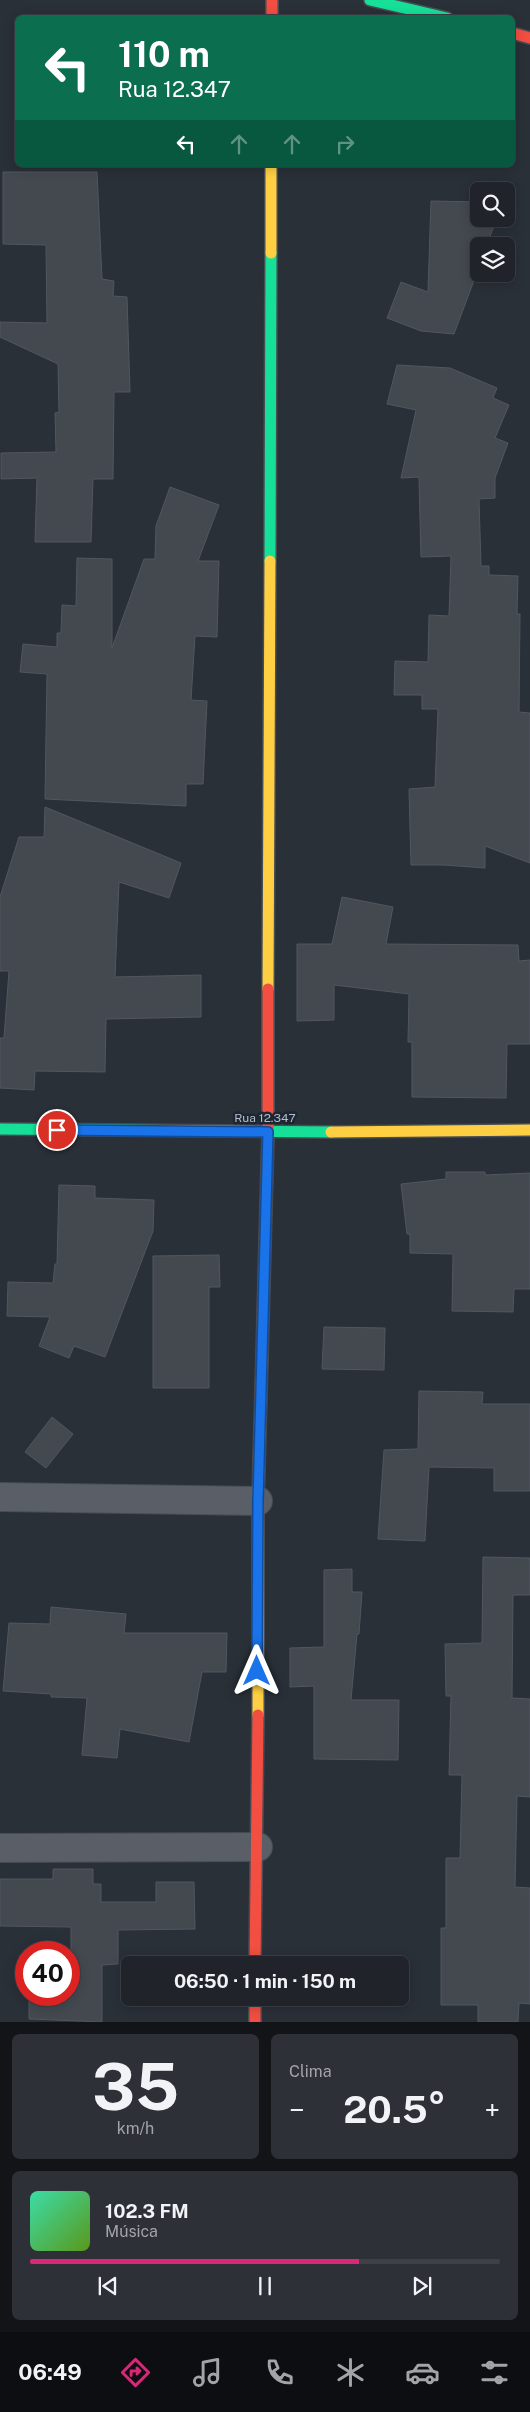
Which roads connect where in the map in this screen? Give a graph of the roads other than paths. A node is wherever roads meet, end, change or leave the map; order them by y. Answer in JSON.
{"nodes":[{"id":1,"x":272,"y":0,"type":"edge"},
{"id":2,"x":370,"y":0,"type":"edge"},
{"id":3,"x":272,"y":15,"type":"edge"},
{"id":4,"x":434,"y":15,"type":"edge"},
{"id":5,"x":515,"y":34,"type":"edge"},
{"id":6,"x":530,"y":38,"type":"edge"},
{"id":7,"x":271,"y":167,"type":"edge"},
{"id":8,"x":0,"y":1129,"type":"edge"},
{"id":9,"x":530,"y":1130,"type":"edge"},
{"id":10,"x":268,"y":1132,"type":"junction"},
{"id":11,"x":0,"y":1497,"type":"edge"},
{"id":12,"x":258,"y":1501,"type":"junction"},
{"id":13,"x":258,"y":1847,"type":"junction"},
{"id":14,"x":0,"y":1848,"type":"edge"},
{"id":15,"x":255,"y":1956,"type":"edge"},
{"id":16,"x":255,"y":2006,"type":"edge"},
{"id":17,"x":256,"y":2022,"type":"edge"}],
"edges":[{"from":1,"to":3,"type":"street"},
{"from":2,"to":4,"type":"street"},
{"from":5,"to":6,"type":"street"},
{"from":7,"to":10,"type":"street"},
{"from":8,"to":10,"type":"street","name":"Rua 12.347"},
{"from":9,"to":10,"type":"street","name":"Rua 12.347"},
{"from":10,"to":12,"type":"street"},
{"from":11,"to":12,"type":"street"},
{"from":12,"to":13,"type":"street"},
{"from":13,"to":14,"type":"street"},
{"from":13,"to":15,"type":"street"},
{"from":16,"to":17,"type":"street"}]}
